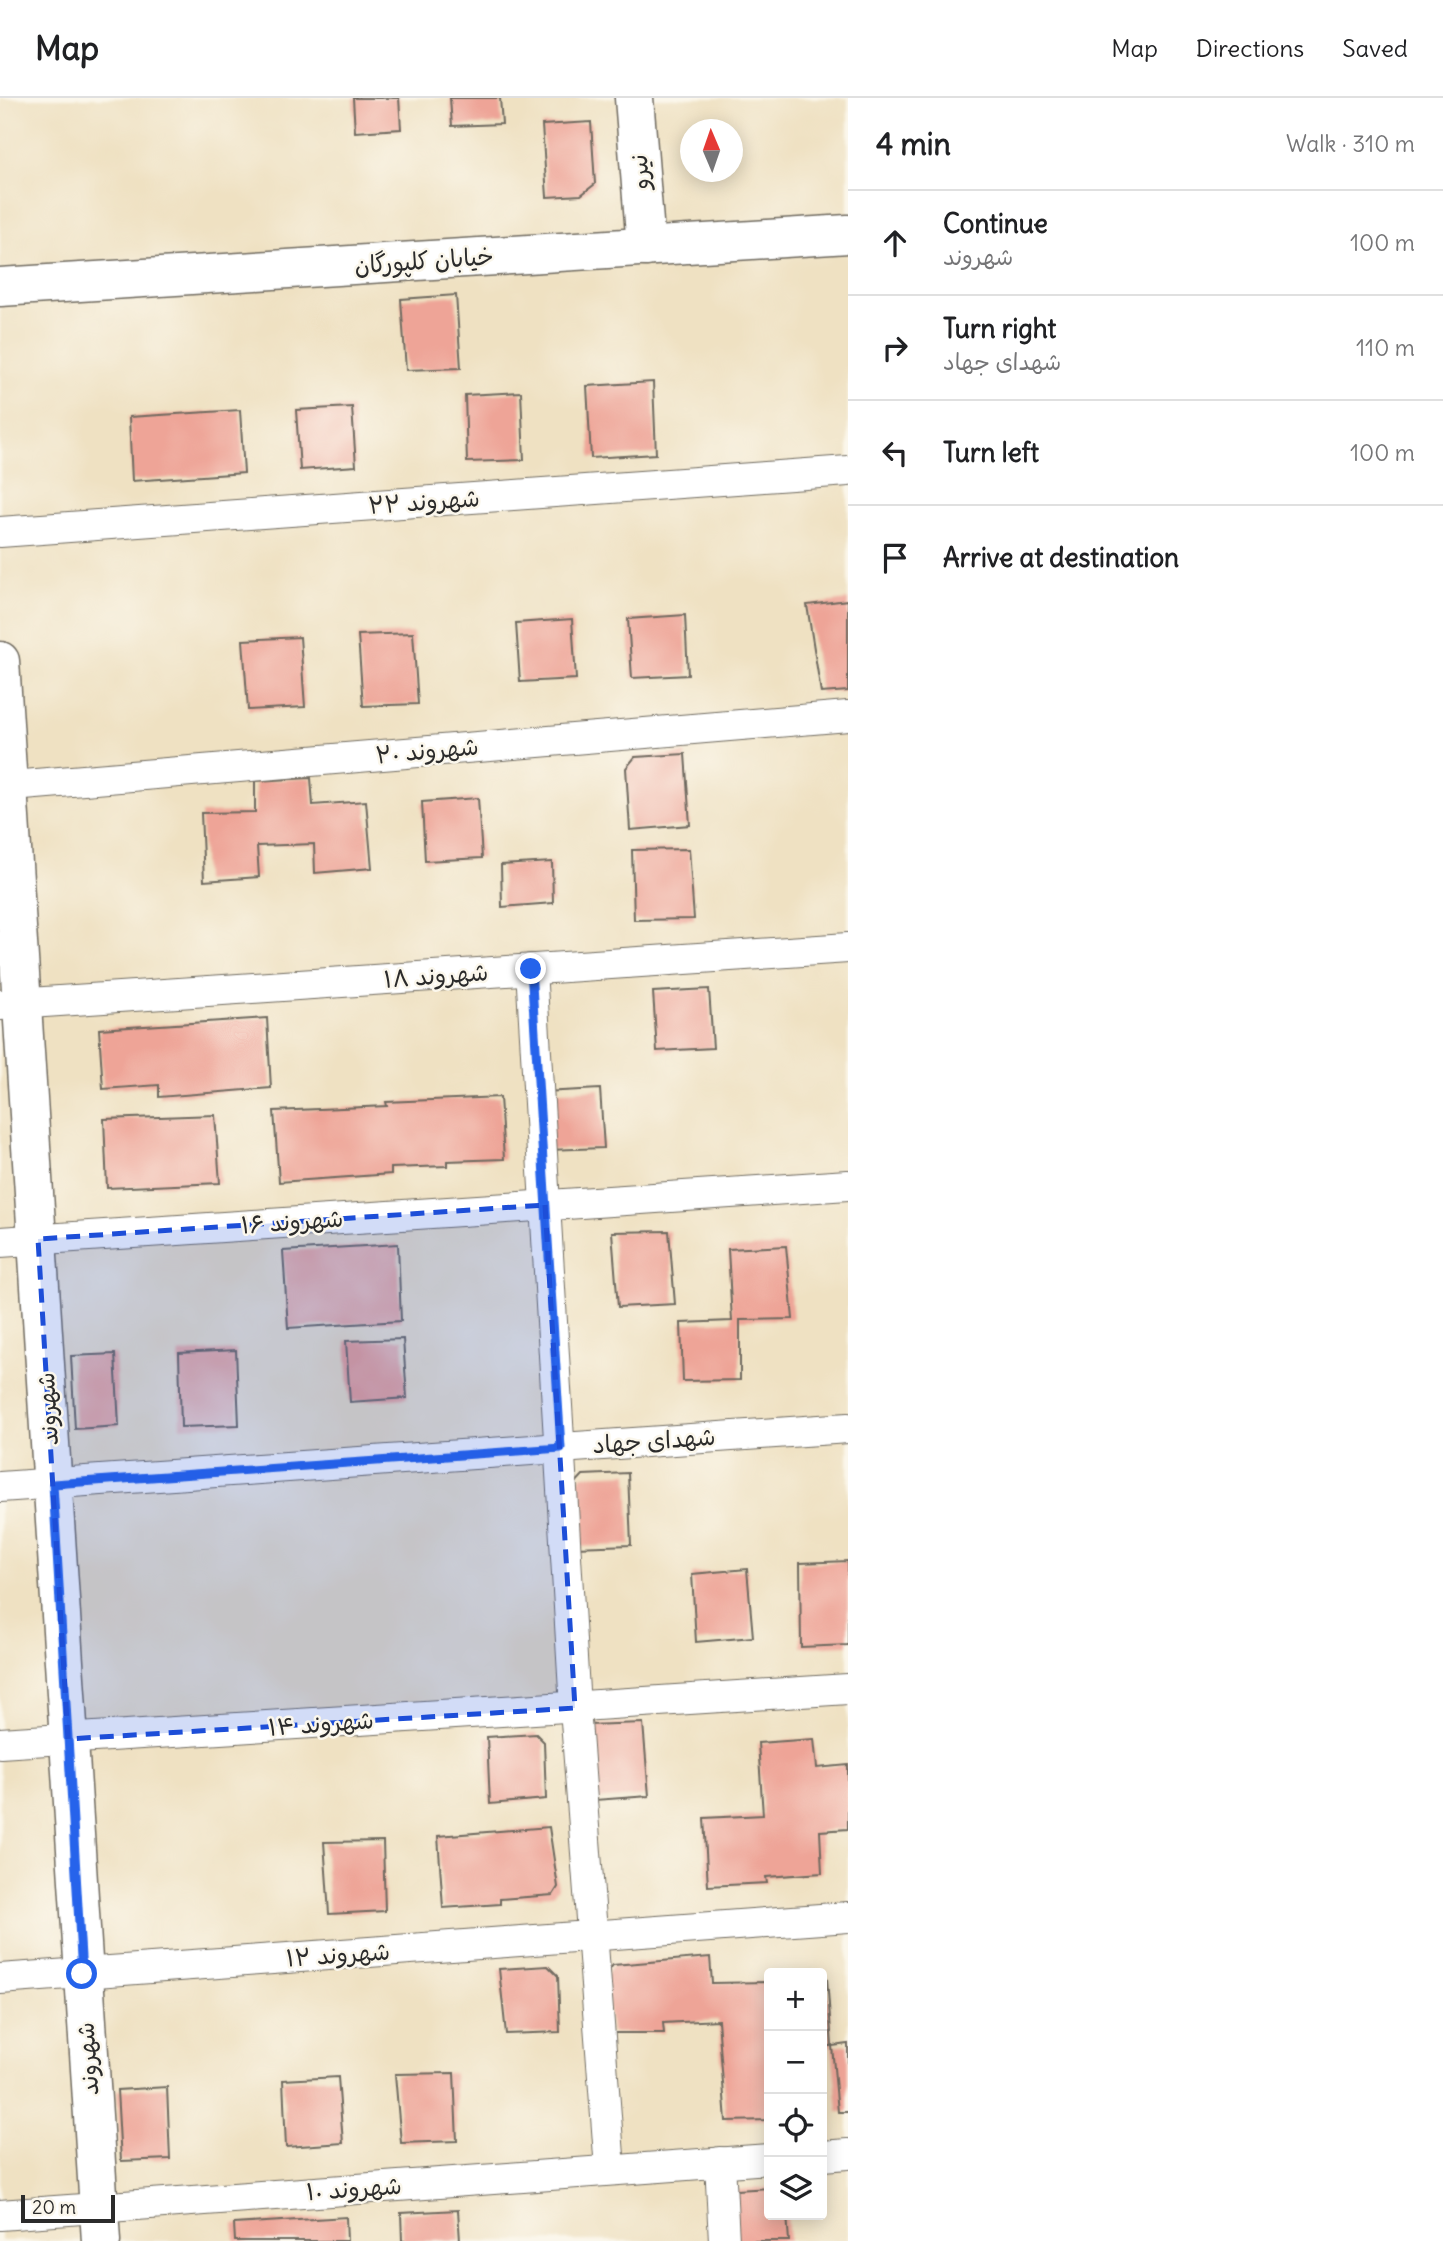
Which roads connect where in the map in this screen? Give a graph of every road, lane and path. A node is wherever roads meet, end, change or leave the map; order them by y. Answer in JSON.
{"nodes":[{"id":1,"x":634,"y":98,"type":"edge"},
{"id":2,"x":848,"y":234,"type":"edge"},
{"id":3,"x":646,"y":247,"type":"junction"},
{"id":4,"x":0,"y":287,"type":"edge"},
{"id":5,"x":848,"y":471,"type":"edge"},
{"id":6,"x":0,"y":532,"type":"edge"},
{"id":7,"x":0,"y":661,"type":"edge"},
{"id":8,"x":848,"y":716,"type":"edge"},
{"id":9,"x":3,"y":787,"type":"edge"},
{"id":10,"x":848,"y":948,"type":"edge"},
{"id":11,"x":531,"y":969,"type":"junction"},
{"id":12,"x":12,"y":1004,"type":"edge"},
{"id":13,"x":848,"y":1185,"type":"edge"},
{"id":14,"x":545,"y":1205,"type":"junction"},
{"id":15,"x":38,"y":1239,"type":"junction"},
{"id":16,"x":0,"y":1242,"type":"edge"},
{"id":17,"x":848,"y":1428,"type":"edge"},
{"id":18,"x":561,"y":1448,"type":"junction"},
{"id":19,"x":53,"y":1484,"type":"junction"},
{"id":20,"x":0,"y":1487,"type":"edge"},
{"id":21,"x":848,"y":1689,"type":"edge"},
{"id":22,"x":575,"y":1708,"type":"junction"},
{"id":23,"x":68,"y":1739,"type":"junction"},
{"id":24,"x":0,"y":1743,"type":"edge"},
{"id":25,"x":848,"y":1917,"type":"edge"},
{"id":26,"x":594,"y":1936,"type":"junction"},
{"id":27,"x":82,"y":1974,"type":"junction"},
{"id":28,"x":0,"y":1979,"type":"edge"},
{"id":29,"x":848,"y":2154,"type":"edge"},
{"id":30,"x":827,"y":2156,"type":"edge"},
{"id":31,"x":764,"y":2159,"type":"edge"},
{"id":32,"x":720,"y":2162,"type":"junction"},
{"id":33,"x":610,"y":2169,"type":"junction"},
{"id":34,"x":0,"y":2215,"type":"edge"},
{"id":35,"x":100,"y":2225,"type":"edge"},
{"id":36,"x":724,"y":2241,"type":"edge"}],
"edges":[{"from":1,"to":3,"type":"street","name":"نیرو"},
{"from":2,"to":3,"type":"street","name":"خیابان کلپورگان"},
{"from":3,"to":4,"type":"street","name":"خیابان کلپورگان"},
{"from":5,"to":6,"type":"street","name":"شهروند ۲۲"},
{"from":7,"to":9,"type":"street","name":"شهروند"},
{"from":8,"to":9,"type":"street","name":"شهروند ۲۰"},
{"from":9,"to":12,"type":"street","name":"شهروند"},
{"from":10,"to":11,"type":"street","name":"شهروند ۱۸"},
{"from":11,"to":12,"type":"street","name":"شهروند ۱۸"},
{"from":11,"to":14,"type":"street"},
{"from":12,"to":15,"type":"street","name":"شهروند"},
{"from":13,"to":14,"type":"street","name":"شهروند ۱۶"},
{"from":14,"to":15,"type":"street","name":"شهروند ۱۶"},
{"from":14,"to":18,"type":"street"},
{"from":15,"to":16,"type":"street","name":"شهروند ۱۶"},
{"from":15,"to":19,"type":"street","name":"شهروند"},
{"from":17,"to":18,"type":"street","name":"شهدای جهاد"},
{"from":18,"to":19,"type":"street","name":"شهدای جهاد"},
{"from":18,"to":22,"type":"street"},
{"from":19,"to":20,"type":"street","name":"شهدای جهاد"},
{"from":19,"to":23,"type":"street","name":"شهروند"},
{"from":21,"to":22,"type":"street","name":"شهروند ۱۴"},
{"from":22,"to":23,"type":"street","name":"شهروند ۱۴"},
{"from":22,"to":26,"type":"street"},
{"from":23,"to":24,"type":"street","name":"شهروند ۱۴"},
{"from":23,"to":27,"type":"street","name":"شهروند"},
{"from":25,"to":26,"type":"street","name":"شهروند ۱۲"},
{"from":26,"to":27,"type":"street","name":"شهروند ۱۲"},
{"from":26,"to":33,"type":"street"},
{"from":27,"to":28,"type":"street","name":"شهروند ۱۲"},
{"from":27,"to":35,"type":"street","name":"شهروند"},
{"from":29,"to":30,"type":"street"},
{"from":31,"to":32,"type":"street","name":"شهروند ۱۰"},
{"from":32,"to":33,"type":"street","name":"شهروند ۱۰"},
{"from":32,"to":36,"type":"street"},
{"from":33,"to":35,"type":"street","name":"شهروند ۱۰"},
{"from":34,"to":35,"type":"street","name":"شهروند ۱۰"}]}
